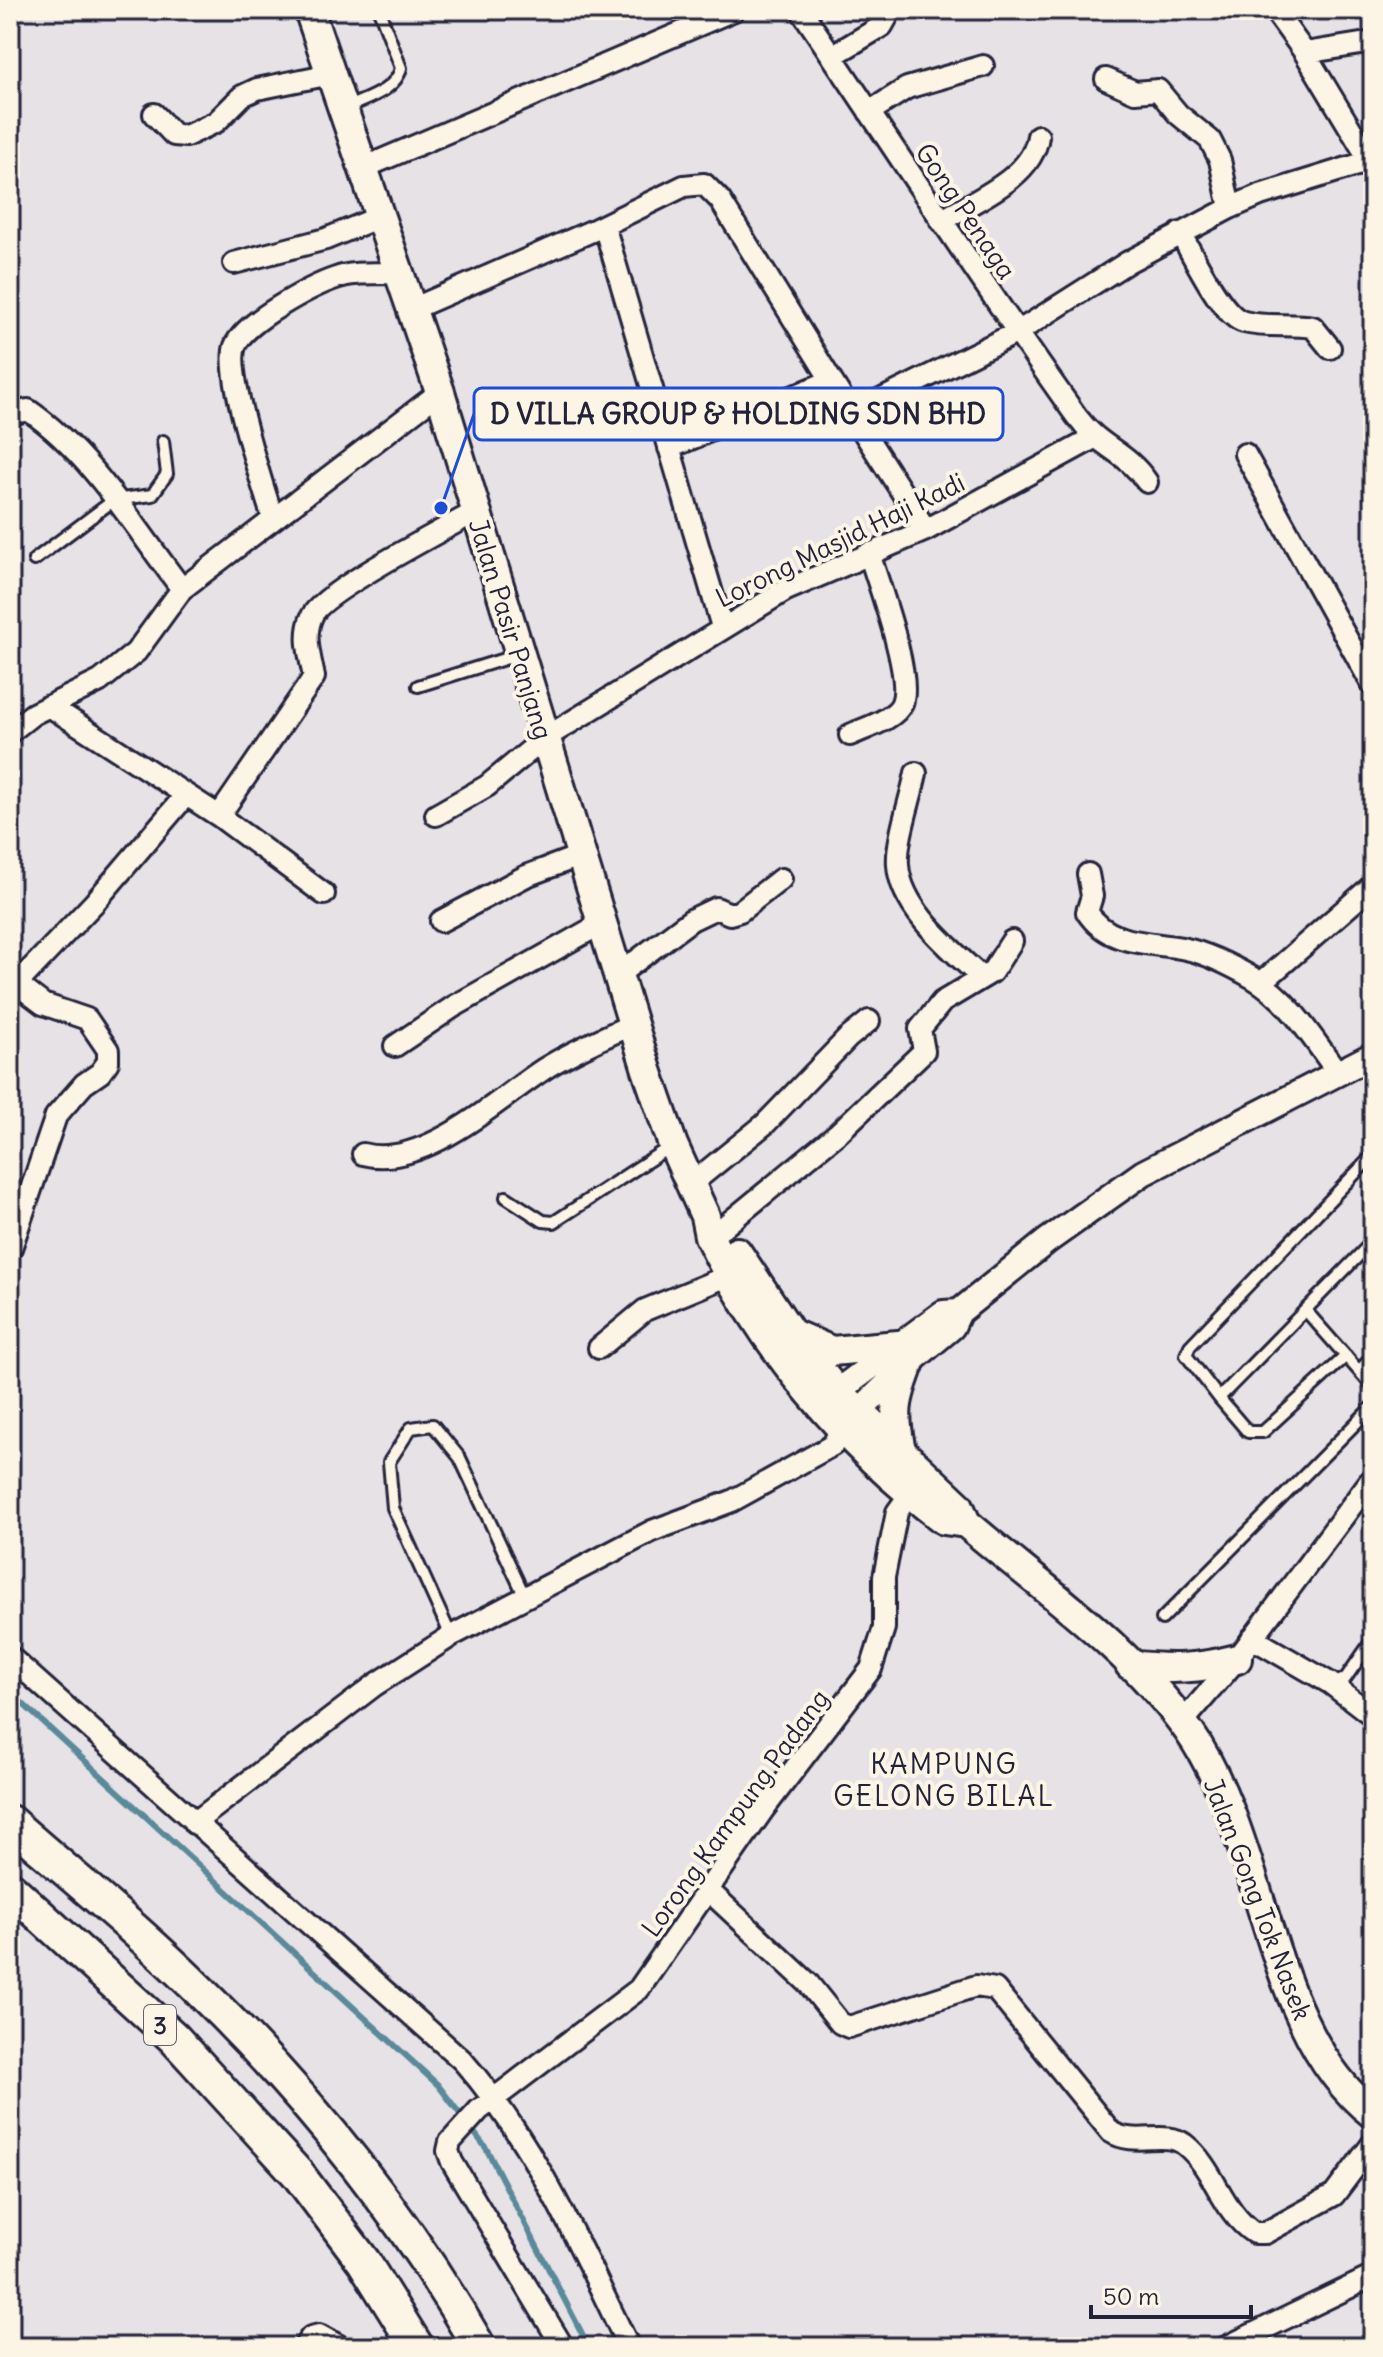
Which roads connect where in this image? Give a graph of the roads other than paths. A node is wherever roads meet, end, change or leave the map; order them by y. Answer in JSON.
{"nodes":[{"id":1,"x":309,"y":10,"type":"edge"},
{"id":2,"x":379,"y":10,"type":"edge"},
{"id":3,"x":734,"y":10,"type":"edge"},
{"id":4,"x":801,"y":10,"type":"edge"},
{"id":5,"x":891,"y":10,"type":"edge"},
{"id":6,"x":1274,"y":10,"type":"edge"},
{"id":7,"x":1373,"y":42,"type":"edge"},
{"id":8,"x":1305,"y":53,"type":"junction"},
{"id":9,"x":832,"y":56,"type":"junction"},
{"id":10,"x":983,"y":66,"type":"dead end"},
{"id":11,"x":331,"y":74,"type":"junction"},
{"id":12,"x":1106,"y":79,"type":"dead end"},
{"id":13,"x":344,"y":109,"type":"junction"},
{"id":14,"x":869,"y":112,"type":"junction"},
{"id":15,"x":154,"y":114,"type":"dead end"},
{"id":16,"x":1038,"y":136,"type":"dead end"},
{"id":17,"x":1372,"y":160,"type":"edge"},
{"id":18,"x":363,"y":168,"type":"junction"},
{"id":19,"x":1230,"y":208,"type":"junction"},
{"id":20,"x":379,"y":217,"type":"junction"},
{"id":21,"x":941,"y":221,"type":"junction"},
{"id":22,"x":604,"y":225,"type":"junction"},
{"id":23,"x":1180,"y":233,"type":"junction"},
{"id":24,"x":234,"y":263,"type":"dead end"},
{"id":25,"x":397,"y":273,"type":"junction"},
{"id":26,"x":410,"y":310,"type":"junction"},
{"id":27,"x":1016,"y":333,"type":"junction"},
{"id":28,"x":1330,"y":348,"type":"dead end"},
{"id":29,"x":830,"y":381,"type":"junction"},
{"id":30,"x":440,"y":392,"type":"junction"},
{"id":31,"x":10,"y":414,"type":"edge"},
{"id":32,"x":852,"y":414,"type":"junction"},
{"id":33,"x":1094,"y":438,"type":"junction"},
{"id":34,"x":163,"y":441,"type":"dead end"},
{"id":35,"x":669,"y":448,"type":"junction"},
{"id":36,"x":1245,"y":454,"type":"dead end"},
{"id":37,"x":1147,"y":482,"type":"dead end"},
{"id":38,"x":114,"y":500,"type":"junction"},
{"id":39,"x":475,"y":512,"type":"junction"},
{"id":40,"x":273,"y":519,"type":"junction"},
{"id":41,"x":926,"y":530,"type":"junction"},
{"id":42,"x":869,"y":553,"type":"junction"},
{"id":43,"x":34,"y":560,"type":"dead end"},
{"id":44,"x":182,"y":589,"type":"junction"},
{"id":45,"x":722,"y":627,"type":"junction"},
{"id":46,"x":519,"y":655,"type":"junction"},
{"id":47,"x":418,"y":686,"type":"dead end"},
{"id":48,"x":1373,"y":686,"type":"edge"},
{"id":49,"x":51,"y":707,"type":"junction"},
{"id":50,"x":10,"y":732,"type":"edge"},
{"id":51,"x":850,"y":735,"type":"dead end"},
{"id":52,"x":545,"y":738,"type":"junction"},
{"id":53,"x":916,"y":773,"type":"dead end"},
{"id":54,"x":186,"y":795,"type":"junction"},
{"id":55,"x":436,"y":815,"type":"dead end"},
{"id":56,"x":219,"y":816,"type":"junction"},
{"id":57,"x":582,"y":855,"type":"junction"},
{"id":58,"x":1088,"y":874,"type":"dead end"},
{"id":59,"x":781,"y":879,"type":"dead end"},
{"id":60,"x":1373,"y":885,"type":"edge"},
{"id":61,"x":324,"y":894,"type":"dead end"},
{"id":62,"x":441,"y":921,"type":"dead end"},
{"id":63,"x":604,"y":922,"type":"junction"},
{"id":64,"x":1012,"y":941,"type":"dead end"},
{"id":65,"x":619,"y":974,"type":"junction"},
{"id":66,"x":982,"y":978,"type":"junction"},
{"id":67,"x":1261,"y":983,"type":"junction"},
{"id":68,"x":14,"y":988,"type":"edge"},
{"id":69,"x":869,"y":1021,"type":"dead end"},
{"id":70,"x":633,"y":1024,"type":"junction"},
{"id":71,"x":395,"y":1046,"type":"dead end"},
{"id":72,"x":1369,"y":1063,"type":"edge"},
{"id":73,"x":1338,"y":1073,"type":"junction"},
{"id":74,"x":676,"y":1151,"type":"junction"},
{"id":75,"x":363,"y":1154,"type":"dead end"},
{"id":76,"x":1373,"y":1155,"type":"edge"},
{"id":77,"x":691,"y":1184,"type":"junction"},
{"id":78,"x":506,"y":1197,"type":"dead end"},
{"id":79,"x":713,"y":1222,"type":"junction"},
{"id":80,"x":1373,"y":1241,"type":"edge"},
{"id":81,"x":11,"y":1248,"type":"edge"},
{"id":82,"x":730,"y":1275,"type":"junction"},
{"id":83,"x":1307,"y":1312,"type":"junction"},
{"id":84,"x":791,"y":1333,"type":"junction"},
{"id":85,"x":599,"y":1348,"type":"dead end"},
{"id":86,"x":904,"y":1354,"type":"junction"},
{"id":87,"x":1346,"y":1356,"type":"junction"},
{"id":88,"x":1373,"y":1356,"type":"edge"},
{"id":89,"x":1359,"y":1371,"type":"junction"},
{"id":90,"x":1373,"y":1387,"type":"edge"},
{"id":91,"x":828,"y":1398,"type":"junction"},
{"id":92,"x":1219,"y":1398,"type":"junction"},
{"id":93,"x":1373,"y":1406,"type":"edge"},
{"id":94,"x":849,"y":1421,"type":"junction"},
{"id":95,"x":902,"y":1454,"type":"junction"},
{"id":96,"x":1372,"y":1480,"type":"edge"},
{"id":97,"x":910,"y":1494,"type":"junction"},
{"id":98,"x":966,"y":1523,"type":"junction"},
{"id":99,"x":525,"y":1597,"type":"junction"},
{"id":100,"x":1162,"y":1619,"type":"dead end"},
{"id":101,"x":451,"y":1636,"type":"junction"},
{"id":102,"x":1373,"y":1639,"type":"edge"},
{"id":103,"x":1244,"y":1648,"type":"junction"},
{"id":104,"x":10,"y":1657,"type":"edge"},
{"id":105,"x":1130,"y":1665,"type":"junction"},
{"id":106,"x":1330,"y":1683,"type":"junction"},
{"id":107,"x":1373,"y":1716,"type":"edge"},
{"id":108,"x":1182,"y":1723,"type":"junction"},
{"id":109,"x":10,"y":1822,"type":"edge"},
{"id":110,"x":194,"y":1823,"type":"junction"},
{"id":111,"x":10,"y":1888,"type":"edge"},
{"id":112,"x":708,"y":1890,"type":"junction"},
{"id":113,"x":487,"y":2104,"type":"junction"},
{"id":114,"x":1373,"y":2114,"type":"edge"},
{"id":115,"x":1373,"y":2143,"type":"edge"},
{"id":116,"x":1373,"y":2276,"type":"edge"},
{"id":117,"x":410,"y":2335,"type":"edge"},
{"id":118,"x":304,"y":2347,"type":"edge"},
{"id":119,"x":341,"y":2347,"type":"edge"},
{"id":120,"x":479,"y":2347,"type":"edge"},
{"id":121,"x":563,"y":2347,"type":"edge"},
{"id":122,"x":629,"y":2347,"type":"edge"},
{"id":123,"x":1226,"y":2347,"type":"edge"}],
"edges":[{"from":1,"to":11,"type":"main road","name":"Jalan Pasir Panjang"},
{"from":2,"to":13,"type":"lane"},
{"from":3,"to":18,"type":"street"},
{"from":4,"to":9,"type":"street","name":"Gong Penaga"},
{"from":5,"to":9,"type":"street"},
{"from":6,"to":8,"type":"street"},
{"from":7,"to":8,"type":"street"},
{"from":8,"to":17,"type":"street"},
{"from":9,"to":14,"type":"street","name":"Gong Penaga"},
{"from":10,"to":14,"type":"street"},
{"from":11,"to":13,"type":"main road","name":"Jalan Pasir Panjang"},
{"from":11,"to":15,"type":"street"},
{"from":12,"to":19,"type":"street"},
{"from":13,"to":18,"type":"main road","name":"Jalan Pasir Panjang"},
{"from":14,"to":21,"type":"street","name":"Gong Penaga"},
{"from":16,"to":21,"type":"street"},
{"from":17,"to":19,"type":"street"},
{"from":18,"to":20,"type":"main road","name":"Jalan Pasir Panjang"},
{"from":19,"to":23,"type":"street"},
{"from":20,"to":24,"type":"street"},
{"from":20,"to":25,"type":"main road","name":"Jalan Pasir Panjang"},
{"from":21,"to":27,"type":"street","name":"Gong Penaga"},
{"from":22,"to":26,"type":"street"},
{"from":22,"to":29,"type":"street"},
{"from":22,"to":35,"type":"street"},
{"from":23,"to":27,"type":"street"},
{"from":23,"to":28,"type":"street"},
{"from":25,"to":26,"type":"main road","name":"Jalan Pasir Panjang"},
{"from":25,"to":40,"type":"street"},
{"from":26,"to":30,"type":"main road","name":"Jalan Pasir Panjang"},
{"from":27,"to":32,"type":"street"},
{"from":27,"to":33,"type":"street","name":"Gong Penaga"},
{"from":29,"to":32,"type":"street"},
{"from":29,"to":35,"type":"street"},
{"from":30,"to":39,"type":"main road","name":"Jalan Pasir Panjang"},
{"from":30,"to":40,"type":"street"},
{"from":31,"to":38,"type":"street"},
{"from":32,"to":41,"type":"street"},
{"from":33,"to":37,"type":"street"},
{"from":33,"to":41,"type":"street","name":"Lorong Masjid Haji Kadi"},
{"from":34,"to":38,"type":"lane"},
{"from":35,"to":45,"type":"street"},
{"from":36,"to":48,"type":"street"},
{"from":38,"to":43,"type":"lane"},
{"from":38,"to":44,"type":"street"},
{"from":39,"to":46,"type":"main road","name":"Jalan Pasir Panjang"},
{"from":39,"to":56,"type":"street"},
{"from":40,"to":44,"type":"street"},
{"from":41,"to":42,"type":"street","name":"Lorong Masjid Haji Kadi"},
{"from":42,"to":45,"type":"street","name":"Lorong Masjid Haji Kadi"},
{"from":42,"to":51,"type":"street"},
{"from":44,"to":49,"type":"street"},
{"from":45,"to":52,"type":"street","name":"Lorong Masjid Haji Kadi"},
{"from":46,"to":47,"type":"lane"},
{"from":46,"to":52,"type":"main road","name":"Jalan Pasir Panjang"},
{"from":49,"to":50,"type":"street"},
{"from":49,"to":54,"type":"street"},
{"from":52,"to":55,"type":"street","name":"Lorong Masjid Haji Kadi"},
{"from":52,"to":57,"type":"main road","name":"Jalan Pasir Panjang"},
{"from":53,"to":66,"type":"street"},
{"from":54,"to":56,"type":"street"},
{"from":54,"to":68,"type":"street"},
{"from":56,"to":61,"type":"street"},
{"from":57,"to":62,"type":"street"},
{"from":57,"to":63,"type":"main road","name":"Jalan Pasir Panjang"},
{"from":58,"to":67,"type":"street"},
{"from":59,"to":65,"type":"street"},
{"from":60,"to":67,"type":"street"},
{"from":63,"to":65,"type":"main road","name":"Jalan Pasir Panjang"},
{"from":63,"to":71,"type":"street"},
{"from":64,"to":66,"type":"street"},
{"from":65,"to":70,"type":"main road","name":"Jalan Pasir Panjang"},
{"from":66,"to":79,"type":"street"},
{"from":67,"to":73,"type":"street"},
{"from":68,"to":81,"type":"street"},
{"from":69,"to":77,"type":"street"},
{"from":70,"to":74,"type":"main road","name":"Jalan Pasir Panjang"},
{"from":70,"to":75,"type":"street"},
{"from":72,"to":73,"type":"street"},
{"from":73,"to":86,"type":"street"},
{"from":74,"to":77,"type":"main road","name":"Jalan Gong Tok Nasek"},
{"from":74,"to":78,"type":"lane"},
{"from":76,"to":92,"type":"lane"},
{"from":77,"to":79,"type":"main road","name":"Jalan Gong Tok Nasek"},
{"from":79,"to":82,"type":"main road","name":"Jalan Gong Tok Nasek"},
{"from":79,"to":84,"type":"main road","name":"Jalan Gong Tok Nasek"},
{"from":80,"to":83,"type":"lane"},
{"from":82,"to":85,"type":"street"},
{"from":82,"to":91,"type":"main road","name":"Jalan Gong Tok Nasek"},
{"from":83,"to":87,"type":"lane"},
{"from":83,"to":92,"type":"lane"},
{"from":84,"to":86,"type":"main road"},
{"from":84,"to":91,"type":"main road","name":"Jalan Gong Tok Nasek"},
{"from":86,"to":91,"type":"street"},
{"from":86,"to":94,"type":"street"},
{"from":86,"to":95,"type":"main road"},
{"from":87,"to":89,"type":"lane"},
{"from":87,"to":92,"type":"lane"},
{"from":88,"to":89,"type":"lane"},
{"from":89,"to":90,"type":"lane"},
{"from":91,"to":94,"type":"main road","name":"Jalan Gong Tok Nasek"},
{"from":93,"to":100,"type":"lane"},
{"from":94,"to":95,"type":"main road","name":"Jalan Gong Tok Nasek"},
{"from":94,"to":97,"type":"main road","name":"Jalan Gong Tok Nasek"},
{"from":94,"to":99,"type":"street"},
{"from":95,"to":98,"type":"main road","name":"Jalan Gong Tok Nasek"},
{"from":96,"to":103,"type":"street"},
{"from":97,"to":98,"type":"main road","name":"Jalan Gong Tok Nasek"},
{"from":97,"to":112,"type":"street","name":"Lorong Kampung Padang"},
{"from":98,"to":105,"type":"main road","name":"Jalan Gong Tok Nasek"},
{"from":99,"to":101,"type":"street"},
{"from":99,"to":101,"type":"lane"},
{"from":101,"to":110,"type":"street"},
{"from":102,"to":106,"type":"lane"},
{"from":103,"to":105,"type":"main road"},
{"from":103,"to":106,"type":"street"},
{"from":103,"to":108,"type":"street"},
{"from":104,"to":110,"type":"street"},
{"from":105,"to":108,"type":"main road","name":"Jalan Gong Tok Nasek"},
{"from":106,"to":107,"type":"street"},
{"from":108,"to":114,"type":"main road","name":"Jalan Gong Tok Nasek"},
{"from":109,"to":120,"type":"main road"},
{"from":110,"to":113,"type":"street"},
{"from":111,"to":117,"type":"main road","number":"3"},
{"from":112,"to":113,"type":"street","name":"Lorong Kampung Padang"},
{"from":112,"to":115,"type":"street"},
{"from":113,"to":121,"type":"street","name":"Lorong Kampung Padang"},
{"from":113,"to":122,"type":"street"},
{"from":116,"to":123,"type":"street"},
{"from":118,"to":119,"type":"street"}]}
